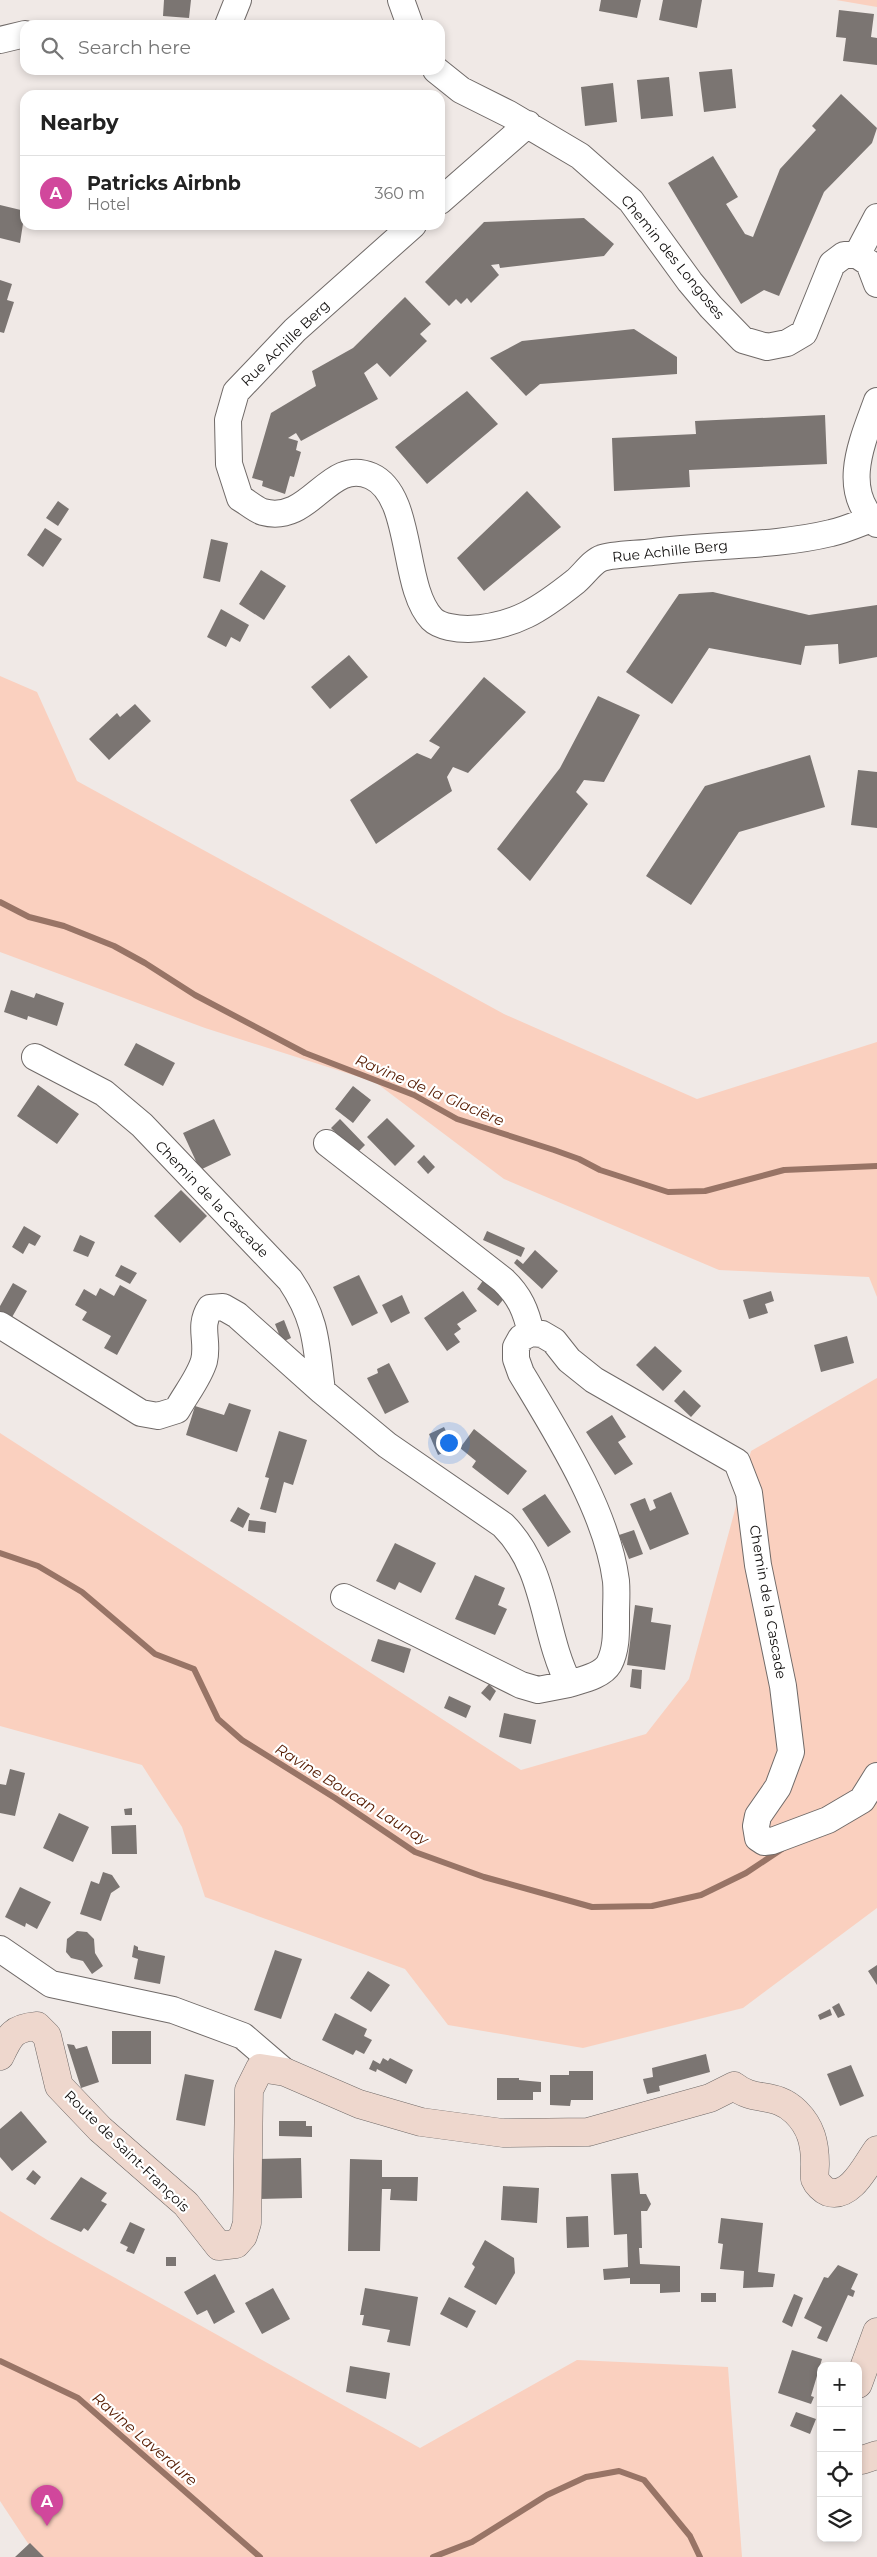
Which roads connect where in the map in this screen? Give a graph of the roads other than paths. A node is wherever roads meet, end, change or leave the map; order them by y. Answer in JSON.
{"nodes":[{"id":1,"x":238,"y":0,"type":"edge"},
{"id":2,"x":400,"y":0,"type":"edge"},
{"id":3,"x":230,"y":20,"type":"edge"},
{"id":4,"x":408,"y":20,"type":"edge"},
{"id":5,"x":20,"y":35,"type":"edge"},
{"id":6,"x":0,"y":40,"type":"edge"},
{"id":7,"x":442,"y":75,"type":"edge"},
{"id":8,"x":528,"y":124,"type":"junction"},
{"id":9,"x":445,"y":198,"type":"edge"},
{"id":10,"x":877,"y":217,"type":"edge"},
{"id":11,"x":407,"y":230,"type":"edge"},
{"id":12,"x":858,"y":255,"type":"junction"},
{"id":13,"x":877,"y":284,"type":"edge"},
{"id":14,"x":877,"y":401,"type":"edge"},
{"id":15,"x":874,"y":521,"type":"edge"},
{"id":16,"x":35,"y":1057,"type":"dead end"},
{"id":17,"x":327,"y":1143,"type":"dead end"},
{"id":18,"x":0,"y":1325,"type":"edge"},
{"id":19,"x":532,"y":1334,"type":"junction"},
{"id":20,"x":322,"y":1391,"type":"junction"},
{"id":21,"x":344,"y":1597,"type":"dead end"},
{"id":22,"x":569,"y":1684,"type":"junction"},
{"id":23,"x":877,"y":1776,"type":"edge"},
{"id":24,"x":0,"y":1949,"type":"edge"},
{"id":25,"x":0,"y":2056,"type":"edge"},
{"id":26,"x":285,"y":2072,"type":"junction"},
{"id":27,"x":877,"y":2150,"type":"edge"},
{"id":28,"x":877,"y":2332,"type":"edge"},
{"id":29,"x":862,"y":2373,"type":"edge"},
{"id":30,"x":877,"y":2454,"type":"edge"},
{"id":31,"x":862,"y":2460,"type":"edge"}],
"edges":[{"from":1,"to":3,"type":"street"},
{"from":2,"to":4,"type":"street"},
{"from":5,"to":6,"type":"street"},
{"from":7,"to":8,"type":"street","name":"Chemin des Longoses"},
{"from":8,"to":9,"type":"street"},
{"from":8,"to":12,"type":"street","name":"Chemin des Longoses"},
{"from":10,"to":12,"type":"street"},
{"from":11,"to":15,"type":"street","name":"Rue Achille Berg"},
{"from":12,"to":13,"type":"street"},
{"from":14,"to":15,"type":"street"},
{"from":16,"to":20,"type":"street","name":"Chemin de la Cascade"},
{"from":17,"to":19,"type":"street"},
{"from":18,"to":20,"type":"street"},
{"from":19,"to":22,"type":"street"},
{"from":19,"to":23,"type":"street","name":"Chemin de la Cascade"},
{"from":20,"to":22,"type":"street"},
{"from":21,"to":22,"type":"street"},
{"from":24,"to":26,"type":"street"},
{"from":25,"to":26,"type":"main road","name":"Route de Saint-François"},
{"from":26,"to":27,"type":"main road","name":"Route de Saint-François"},
{"from":28,"to":29,"type":"main road"},
{"from":30,"to":31,"type":"main road"}]}
